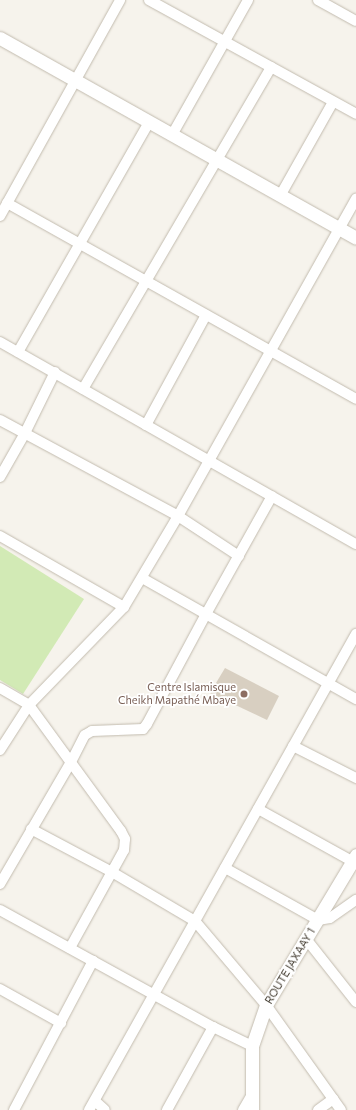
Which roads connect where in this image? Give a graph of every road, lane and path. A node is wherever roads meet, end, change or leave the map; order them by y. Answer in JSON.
{"nodes":[{"id":1,"x":120,"y":0,"type":"edge"},
{"id":2,"x":149,"y":0,"type":"edge"},
{"id":3,"x":248,"y":0,"type":"edge"},
{"id":4,"x":324,"y":1,"type":"edge"},
{"id":5,"x":356,"y":21,"type":"edge"},
{"id":6,"x":0,"y":38,"type":"edge"},
{"id":7,"x":224,"y":42,"type":"junction"},
{"id":8,"x":271,"y":67,"type":"junction"},
{"id":9,"x":75,"y":81,"type":"junction"},
{"id":10,"x":333,"y":102,"type":"junction"},
{"id":11,"x":356,"y":114,"type":"edge"},
{"id":12,"x":149,"y":122,"type":"junction"},
{"id":13,"x":172,"y":135,"type":"junction"},
{"id":14,"x":216,"y":160,"type":"junction"},
{"id":15,"x":280,"y":196,"type":"junction"},
{"id":16,"x":356,"y":198,"type":"edge"},
{"id":17,"x":7,"y":203,"type":"junction"},
{"id":18,"x":0,"y":216,"type":"edge"},
{"id":19,"x":338,"y":228,"type":"junction"},
{"id":20,"x":356,"y":238,"type":"edge"},
{"id":21,"x":80,"y":244,"type":"junction"},
{"id":22,"x":146,"y":281,"type":"junction"},
{"id":23,"x":206,"y":315,"type":"junction"},
{"id":24,"x":0,"y":342,"type":"edge"},
{"id":25,"x":270,"y":351,"type":"junction"},
{"id":26,"x":18,"y":352,"type":"junction"},
{"id":27,"x":55,"y":372,"type":"junction"},
{"id":28,"x":83,"y":389,"type":"junction"},
{"id":29,"x":356,"y":399,"type":"edge"},
{"id":30,"x":0,"y":420,"type":"edge"},
{"id":31,"x":146,"y":425,"type":"junction"},
{"id":32,"x":25,"y":433,"type":"junction"},
{"id":33,"x":209,"y":460,"type":"junction"},
{"id":34,"x":0,"y":477,"type":"edge"},
{"id":35,"x":272,"y":496,"type":"junction"},
{"id":36,"x":178,"y":516,"type":"junction"},
{"id":37,"x":0,"y":536,"type":"edge"},
{"id":38,"x":356,"y":544,"type":"edge"},
{"id":39,"x":239,"y":556,"type":"junction"},
{"id":40,"x":142,"y":578,"type":"junction"},
{"id":41,"x":124,"y":607,"type":"junction"},
{"id":42,"x":206,"y":614,"type":"junction"},
{"id":43,"x":356,"y":634,"type":"edge"},
{"id":44,"x":328,"y":683,"type":"junction"},
{"id":45,"x":0,"y":688,"type":"edge"},
{"id":46,"x":356,"y":699,"type":"edge"},
{"id":47,"x":29,"y":705,"type":"junction"},
{"id":48,"x":293,"y":746,"type":"junction"},
{"id":49,"x":0,"y":750,"type":"edge"},
{"id":50,"x":72,"y":762,"type":"junction"},
{"id":51,"x":356,"y":778,"type":"edge"},
{"id":52,"x":258,"y":809,"type":"junction"},
{"id":53,"x":31,"y":829,"type":"junction"},
{"id":54,"x":354,"y":858,"type":"edge"},
{"id":55,"x":225,"y":868,"type":"junction"},
{"id":56,"x":112,"y":872,"type":"junction"},
{"id":57,"x":0,"y":884,"type":"edge"},
{"id":58,"x":356,"y":900,"type":"edge"},
{"id":59,"x":0,"y":910,"type":"edge"},
{"id":60,"x":196,"y":920,"type":"junction"},
{"id":61,"x":318,"y":920,"type":"junction"},
{"id":62,"x":306,"y":940,"type":"junction"},
{"id":63,"x":70,"y":948,"type":"junction"},
{"id":64,"x":93,"y":961,"type":"junction"},
{"id":65,"x":1,"y":991,"type":"edge"},
{"id":66,"x":154,"y":995,"type":"junction"},
{"id":67,"x":356,"y":1002,"type":"edge"},
{"id":68,"x":266,"y":1005,"type":"junction"},
{"id":69,"x":61,"y":1023,"type":"junction"},
{"id":70,"x":213,"y":1027,"type":"junction"},
{"id":71,"x":252,"y":1046,"type":"junction"},
{"id":72,"x":251,"y":1096,"type":"junction"},
{"id":73,"x":333,"y":1099,"type":"junction"},
{"id":74,"x":95,"y":1101,"type":"junction"},
{"id":75,"x":14,"y":1110,"type":"edge"},
{"id":76,"x":89,"y":1110,"type":"edge"},
{"id":77,"x":105,"y":1110,"type":"edge"},
{"id":78,"x":167,"y":1110,"type":"edge"},
{"id":79,"x":243,"y":1110,"type":"edge"},
{"id":80,"x":252,"y":1110,"type":"edge"},
{"id":81,"x":318,"y":1110,"type":"edge"},
{"id":82,"x":341,"y":1110,"type":"edge"}],
"edges":[{"from":1,"to":9,"type":"street"},
{"from":2,"to":7,"type":"street"},
{"from":3,"to":7,"type":"street"},
{"from":4,"to":5,"type":"street"},
{"from":6,"to":9,"type":"street"},
{"from":7,"to":8,"type":"street"},
{"from":7,"to":13,"type":"street"},
{"from":8,"to":10,"type":"street"},
{"from":8,"to":14,"type":"street"},
{"from":9,"to":12,"type":"street"},
{"from":9,"to":17,"type":"street"},
{"from":10,"to":11,"type":"street"},
{"from":10,"to":15,"type":"street"},
{"from":12,"to":13,"type":"street"},
{"from":12,"to":21,"type":"street"},
{"from":13,"to":14,"type":"street"},
{"from":14,"to":15,"type":"street"},
{"from":14,"to":22,"type":"street"},
{"from":15,"to":19,"type":"street"},
{"from":16,"to":19,"type":"street"},
{"from":17,"to":18,"type":"street"},
{"from":17,"to":21,"type":"street"},
{"from":19,"to":20,"type":"street"},
{"from":19,"to":25,"type":"street"},
{"from":21,"to":22,"type":"street"},
{"from":21,"to":26,"type":"street"},
{"from":22,"to":23,"type":"street"},
{"from":22,"to":28,"type":"street"},
{"from":23,"to":25,"type":"street"},
{"from":23,"to":31,"type":"street"},
{"from":24,"to":26,"type":"street"},
{"from":25,"to":29,"type":"street"},
{"from":25,"to":33,"type":"street"},
{"from":26,"to":27,"type":"street"},
{"from":27,"to":28,"type":"street"},
{"from":27,"to":32,"type":"street"},
{"from":28,"to":31,"type":"street"},
{"from":30,"to":32,"type":"street"},
{"from":31,"to":33,"type":"street"},
{"from":32,"to":34,"type":"street"},
{"from":32,"to":36,"type":"street"},
{"from":33,"to":35,"type":"street"},
{"from":33,"to":36,"type":"street"},
{"from":35,"to":38,"type":"street"},
{"from":35,"to":39,"type":"street"},
{"from":36,"to":39,"type":"street"},
{"from":36,"to":40,"type":"street"},
{"from":37,"to":41,"type":"street"},
{"from":39,"to":42,"type":"street"},
{"from":40,"to":41,"type":"street"},
{"from":40,"to":42,"type":"street"},
{"from":41,"to":47,"type":"street"},
{"from":42,"to":44,"type":"street"},
{"from":42,"to":50,"type":"street"},
{"from":43,"to":44,"type":"street"},
{"from":44,"to":46,"type":"street"},
{"from":44,"to":48,"type":"street"},
{"from":45,"to":47,"type":"street"},
{"from":47,"to":49,"type":"street"},
{"from":47,"to":50,"type":"street"},
{"from":48,"to":51,"type":"street"},
{"from":48,"to":52,"type":"street"},
{"from":50,"to":53,"type":"street"},
{"from":50,"to":56,"type":"street"},
{"from":52,"to":54,"type":"street"},
{"from":52,"to":55,"type":"street"},
{"from":53,"to":56,"type":"street"},
{"from":53,"to":57,"type":"street"},
{"from":54,"to":61,"type":"street","name":"ROUTE JAXAAY 1"},
{"from":55,"to":60,"type":"street"},
{"from":55,"to":61,"type":"street"},
{"from":56,"to":60,"type":"street"},
{"from":56,"to":63,"type":"street"},
{"from":58,"to":61,"type":"street"},
{"from":59,"to":63,"type":"street"},
{"from":60,"to":66,"type":"street"},
{"from":60,"to":68,"type":"street"},
{"from":61,"to":62,"type":"street","name":"ROUTE JAXAAY 1"},
{"from":62,"to":67,"type":"street"},
{"from":62,"to":68,"type":"street","name":"ROUTE JAXAAY 1"},
{"from":63,"to":64,"type":"street"},
{"from":64,"to":66,"type":"street"},
{"from":64,"to":69,"type":"street"},
{"from":65,"to":69,"type":"street"},
{"from":66,"to":70,"type":"street"},
{"from":66,"to":74,"type":"street"},
{"from":68,"to":71,"type":"street","name":"ROUTE JAXAAY 1"},
{"from":68,"to":73,"type":"street"},
{"from":69,"to":75,"type":"street"},
{"from":70,"to":71,"type":"street"},
{"from":70,"to":78,"type":"street"},
{"from":71,"to":72,"type":"street","name":"ROUTE JAXAAY 1"},
{"from":72,"to":79,"type":"street"},
{"from":72,"to":80,"type":"street","name":"ROUTE JAXAAY 1"},
{"from":73,"to":81,"type":"street"},
{"from":73,"to":82,"type":"street"},
{"from":74,"to":76,"type":"street"},
{"from":74,"to":77,"type":"street"}]}
